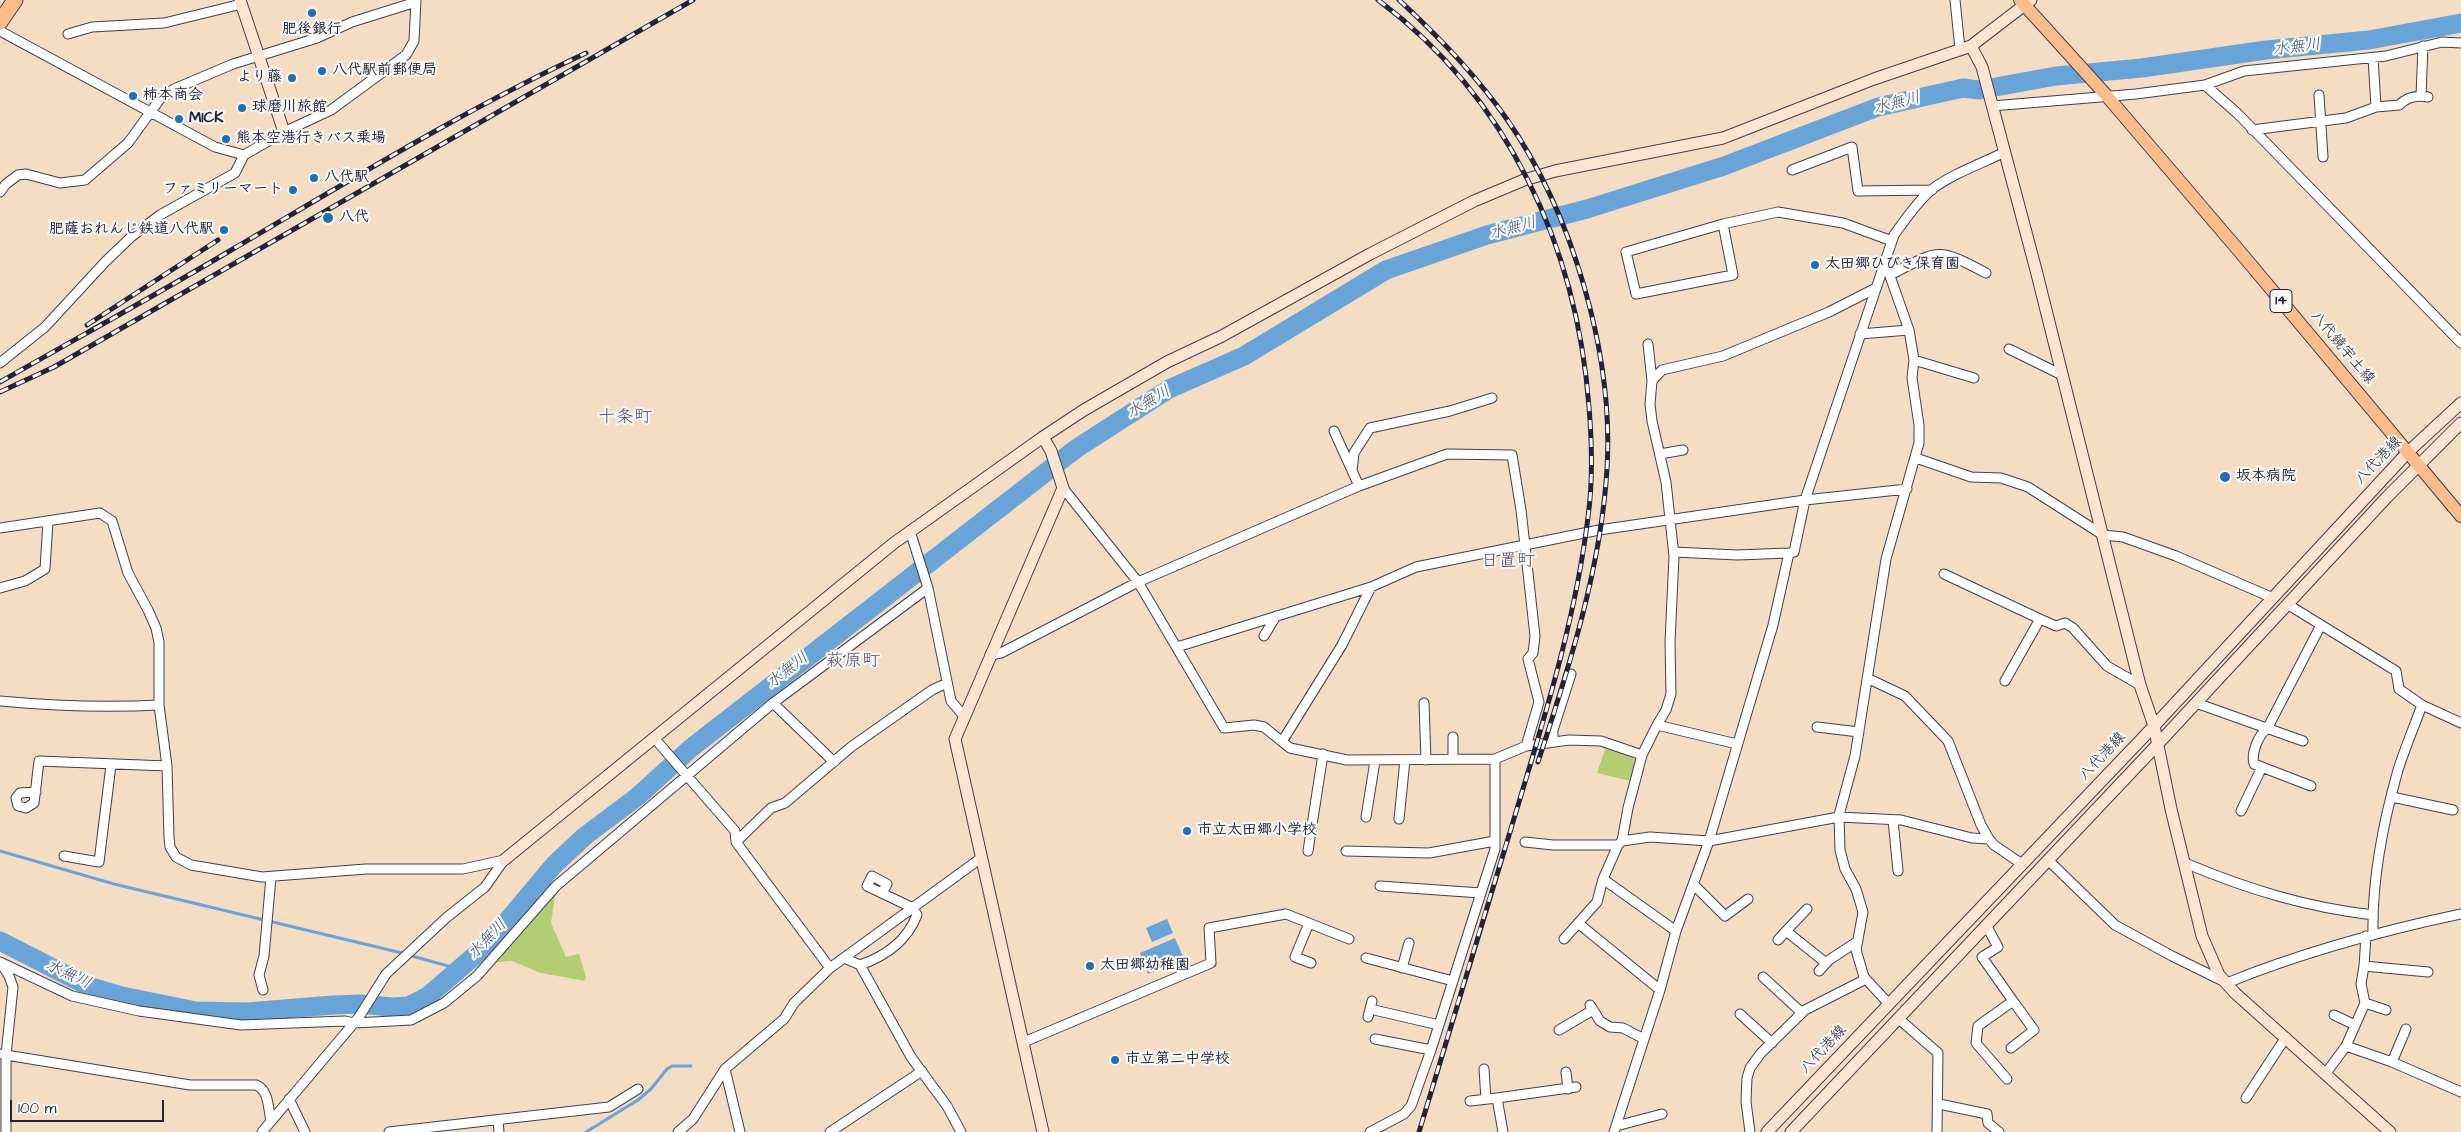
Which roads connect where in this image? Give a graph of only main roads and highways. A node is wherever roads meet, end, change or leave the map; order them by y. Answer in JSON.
{"nodes":[{"id":1,"x":4,"y":0,"type":"edge"},
{"id":2,"x":15,"y":0,"type":"edge"},
{"id":3,"x":2025,"y":2,"type":"edge"},
{"id":4,"x":0,"y":6,"type":"edge"},
{"id":5,"x":0,"y":22,"type":"edge"},
{"id":6,"x":2461,"y":516,"type":"edge"}],
"edges":[{"from":1,"to":4,"type":"highway"},
{"from":2,"to":5,"type":"highway"},
{"from":3,"to":6,"type":"main road","name":"八代鏡宇土線","number":"14"}]}
